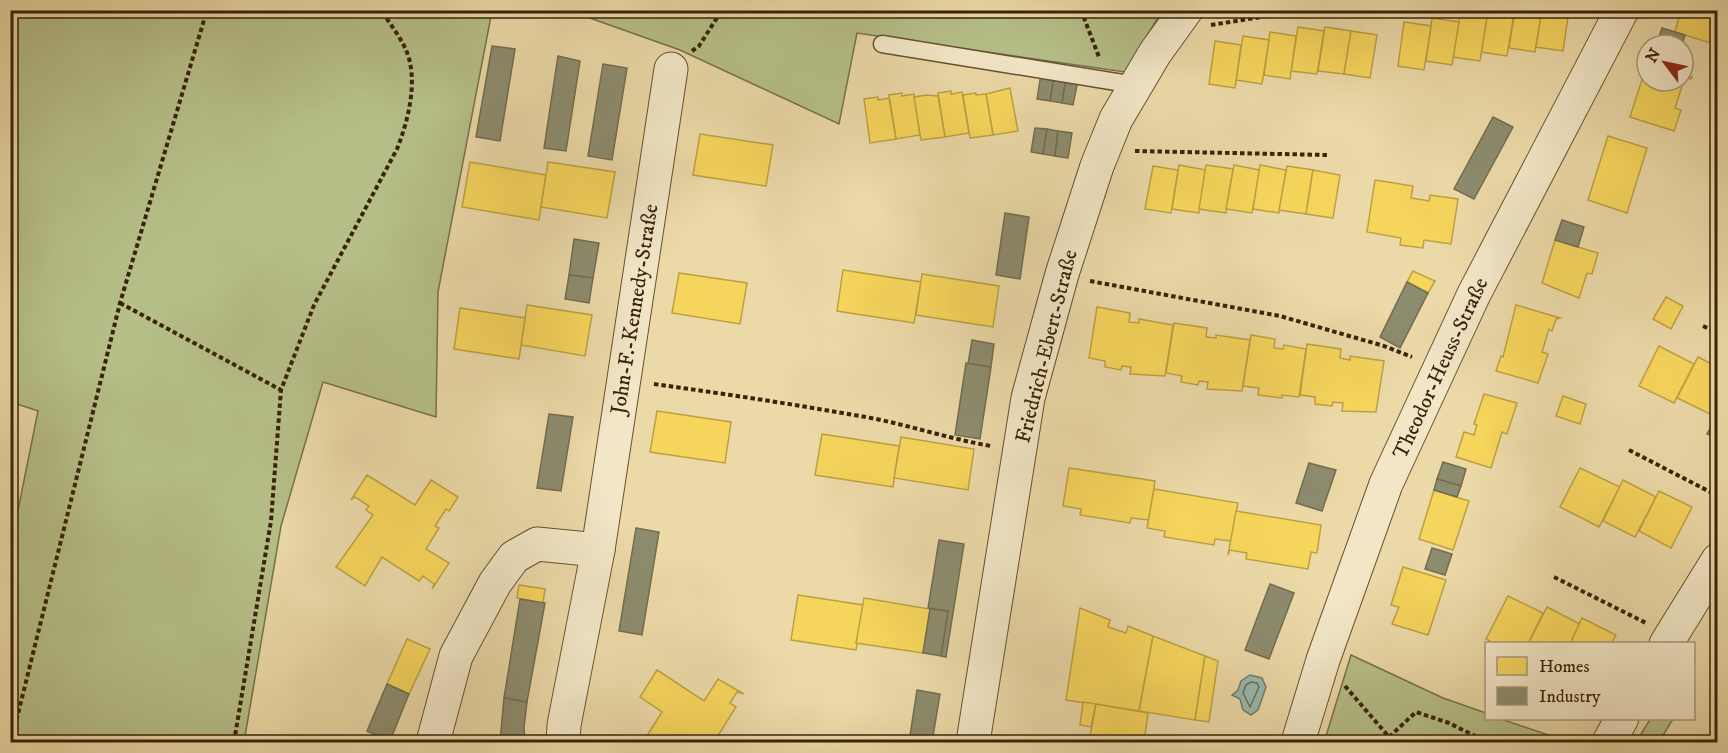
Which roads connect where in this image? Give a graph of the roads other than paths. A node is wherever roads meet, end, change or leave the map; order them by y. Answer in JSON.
{"nodes":[{"id":1,"x":1622,"y":10,"type":"edge"},
{"id":2,"x":1178,"y":21,"type":"edge"},
{"id":3,"x":882,"y":44,"type":"dead end"},
{"id":4,"x":671,"y":69,"type":"road end"},
{"id":5,"x":1122,"y":83,"type":"junction"},
{"id":6,"x":598,"y":550,"type":"junction"},
{"id":7,"x":1718,"y":560,"type":"edge"},
{"id":8,"x":1669,"y":639,"type":"edge"},
{"id":9,"x":1621,"y":720,"type":"edge"},
{"id":10,"x":433,"y":742,"type":"edge"},
{"id":11,"x":563,"y":742,"type":"edge"},
{"id":12,"x":973,"y":742,"type":"edge"},
{"id":13,"x":1299,"y":742,"type":"edge"},
{"id":14,"x":1609,"y":742,"type":"edge"}],
"edges":[{"from":1,"to":13,"type":"street","name":"Theodor-Heuss-Straße"},
{"from":2,"to":5,"type":"street","name":"Friedrich-Ebert-Straße"},
{"from":3,"to":5,"type":"lane"},
{"from":4,"to":6,"type":"street","name":"John-F.-Kennedy-Straße"},
{"from":5,"to":12,"type":"street","name":"Friedrich-Ebert-Straße"},
{"from":6,"to":10,"type":"street"},
{"from":6,"to":11,"type":"street","name":"John-F.-Kennedy-Straße"},
{"from":7,"to":8,"type":"street"},
{"from":9,"to":14,"type":"street"}]}
